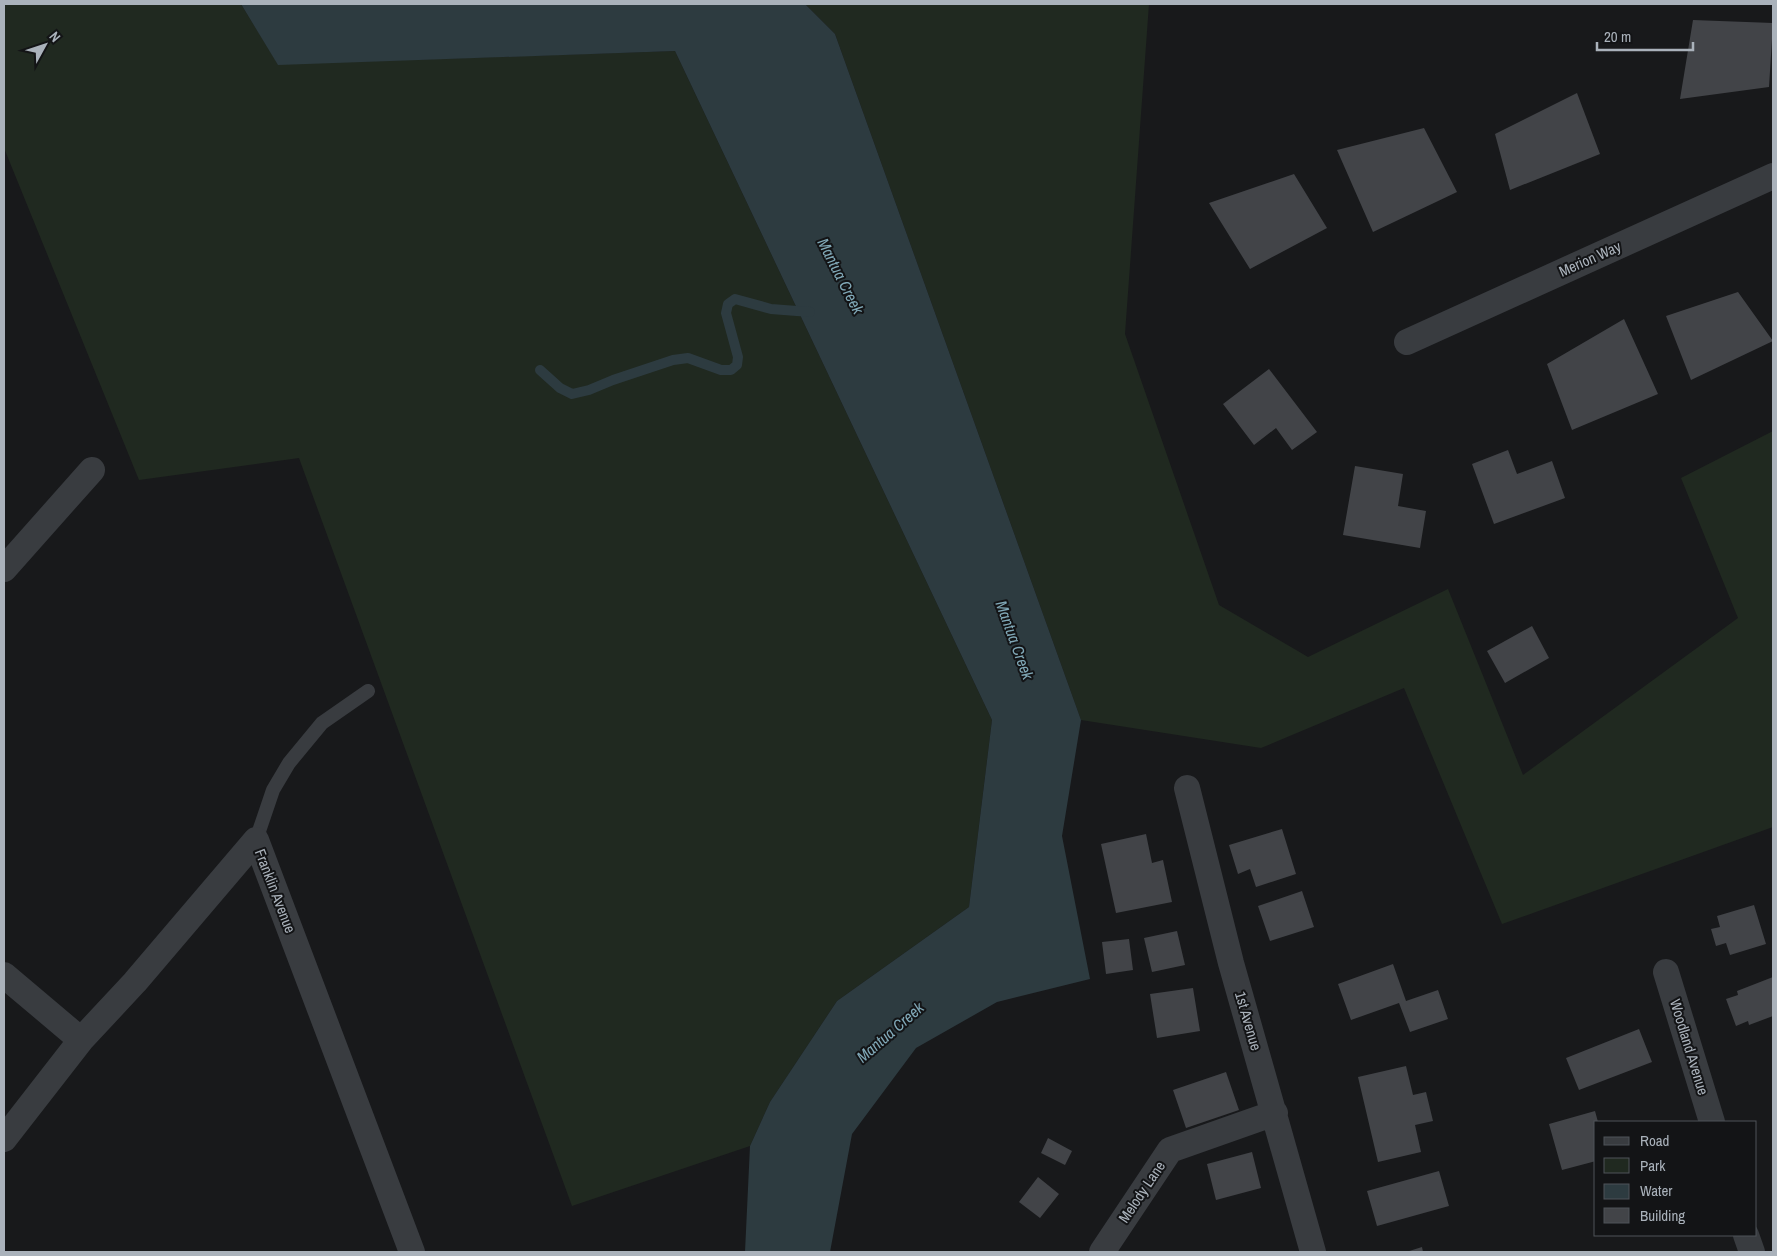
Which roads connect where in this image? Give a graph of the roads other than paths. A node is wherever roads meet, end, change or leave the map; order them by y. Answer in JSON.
{"nodes":[{"id":1,"x":1773,"y":176,"type":"edge"},
{"id":2,"x":1407,"y":342,"type":"dead end"},
{"id":3,"x":92,"y":470,"type":"dead end"},
{"id":4,"x":4,"y":568,"type":"edge"},
{"id":5,"x":368,"y":691,"type":"dead end"},
{"id":6,"x":1188,"y":788,"type":"dead end"},
{"id":7,"x":256,"y":840,"type":"junction"},
{"id":8,"x":1666,"y":972,"type":"dead end"},
{"id":9,"x":4,"y":975,"type":"edge"},
{"id":10,"x":81,"y":1040,"type":"junction"},
{"id":11,"x":1275,"y":1113,"type":"junction"},
{"id":12,"x":1712,"y":1121,"type":"edge"},
{"id":13,"x":4,"y":1139,"type":"edge"},
{"id":14,"x":1746,"y":1236,"type":"edge"},
{"id":15,"x":406,"y":1249,"type":"edge"},
{"id":16,"x":1102,"y":1252,"type":"edge"},
{"id":17,"x":1313,"y":1252,"type":"edge"},
{"id":18,"x":1752,"y":1252,"type":"edge"}],
"edges":[{"from":1,"to":2,"type":"street","name":"Merion Way"},
{"from":3,"to":4,"type":"street"},
{"from":5,"to":7,"type":"lane"},
{"from":6,"to":11,"type":"street","name":"1st Avenue"},
{"from":7,"to":10,"type":"street","name":"Franklin Avenue"},
{"from":7,"to":15,"type":"street","name":"Franklin Avenue"},
{"from":8,"to":12,"type":"street","name":"Woodland Avenue"},
{"from":9,"to":10,"type":"street"},
{"from":10,"to":13,"type":"street","name":"Franklin Avenue"},
{"from":11,"to":16,"type":"street","name":"Melody Lane"},
{"from":11,"to":17,"type":"street","name":"1st Avenue"},
{"from":14,"to":18,"type":"street"}]}
